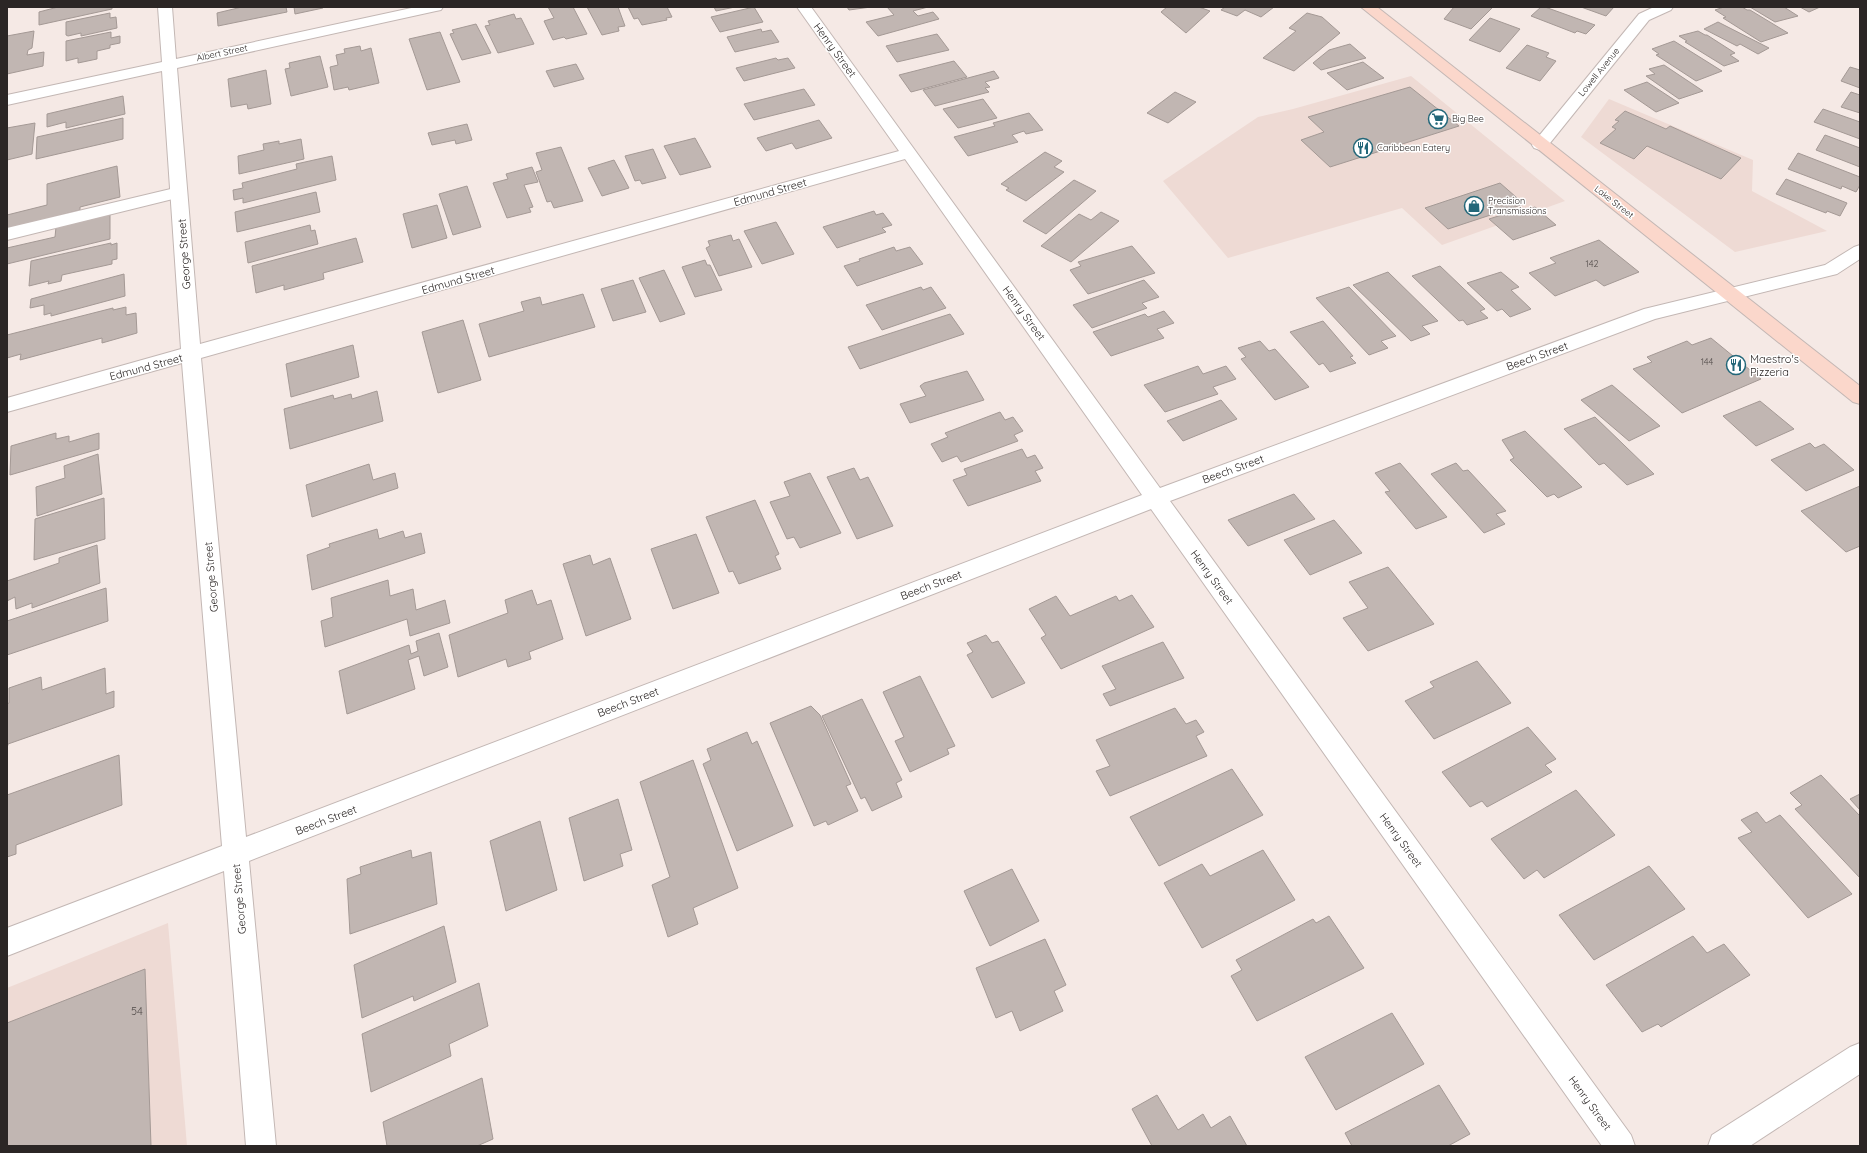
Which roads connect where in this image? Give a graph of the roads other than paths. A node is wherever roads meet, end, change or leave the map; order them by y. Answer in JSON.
{"nodes":[{"id":1,"x":165,"y":7,"type":"edge"},
{"id":2,"x":436,"y":7,"type":"edge"},
{"id":3,"x":804,"y":7,"type":"edge"},
{"id":4,"x":1368,"y":7,"type":"edge"},
{"id":5,"x":1666,"y":7,"type":"edge"},
{"id":6,"x":170,"y":64,"type":"junction"},
{"id":7,"x":7,"y":100,"type":"edge"},
{"id":8,"x":1540,"y":145,"type":"junction"},
{"id":9,"x":909,"y":153,"type":"junction"},
{"id":10,"x":179,"y":192,"type":"junction"},
{"id":11,"x":7,"y":234,"type":"edge"},
{"id":12,"x":1860,"y":251,"type":"edge"},
{"id":13,"x":1733,"y":294,"type":"junction"},
{"id":14,"x":191,"y":354,"type":"junction"},
{"id":15,"x":1860,"y":398,"type":"edge"},
{"id":16,"x":7,"y":406,"type":"edge"},
{"id":17,"x":1156,"y":498,"type":"junction"},
{"id":18,"x":235,"y":855,"type":"junction"},
{"id":19,"x":7,"y":942,"type":"edge"},
{"id":20,"x":1860,"y":1057,"type":"edge"},
{"id":21,"x":261,"y":1146,"type":"edge"},
{"id":22,"x":1620,"y":1146,"type":"edge"},
{"id":23,"x":1724,"y":1146,"type":"edge"}],
"edges":[{"from":1,"to":6,"type":"street","name":"George Street"},
{"from":2,"to":6,"type":"street","name":"Albert Street"},
{"from":3,"to":9,"type":"street","name":"Henry Street"},
{"from":4,"to":8,"type":"main road","name":"Lake Street"},
{"from":5,"to":8,"type":"street","name":"Lowell Avenue"},
{"from":6,"to":7,"type":"street","name":"Albert Street"},
{"from":6,"to":10,"type":"street","name":"George Street"},
{"from":8,"to":13,"type":"main road","name":"Lake Street"},
{"from":9,"to":14,"type":"street","name":"Edmund Street"},
{"from":9,"to":17,"type":"street","name":"Henry Street"},
{"from":10,"to":11,"type":"street"},
{"from":10,"to":14,"type":"street","name":"George Street"},
{"from":12,"to":13,"type":"street","name":"Beech Street"},
{"from":13,"to":15,"type":"main road","name":"Lake Street"},
{"from":13,"to":17,"type":"street","name":"Beech Street"},
{"from":14,"to":16,"type":"street","name":"Edmund Street"},
{"from":14,"to":18,"type":"street","name":"George Street"},
{"from":17,"to":18,"type":"street","name":"Beech Street"},
{"from":17,"to":22,"type":"street","name":"Henry Street"},
{"from":18,"to":19,"type":"street","name":"Beech Street"},
{"from":18,"to":21,"type":"street","name":"George Street"},
{"from":20,"to":23,"type":"street"}]}
